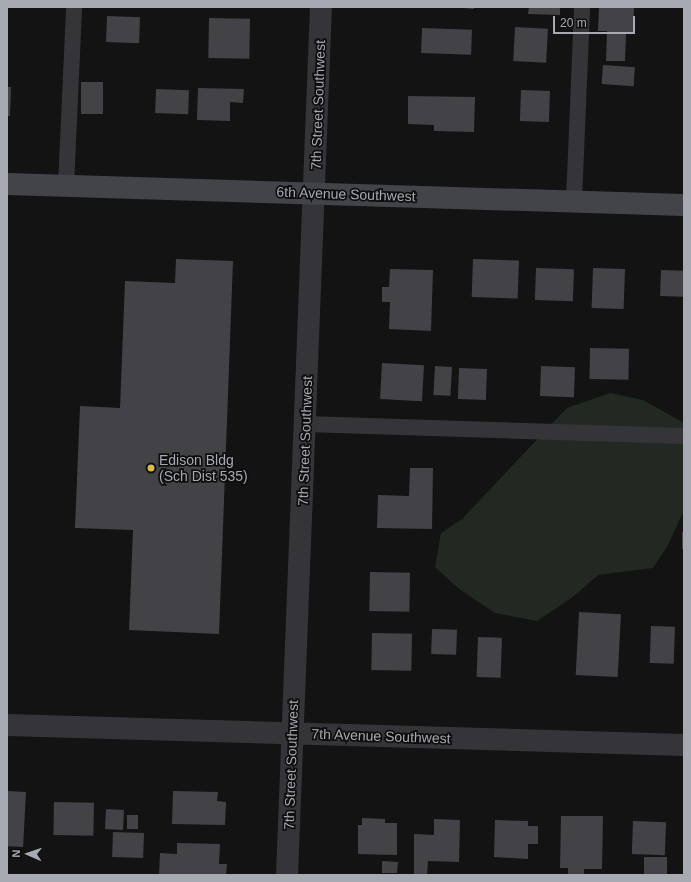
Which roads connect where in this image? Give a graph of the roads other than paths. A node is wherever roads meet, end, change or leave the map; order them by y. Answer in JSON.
{"nodes":[{"id":1,"x":74,"y":7,"type":"edge"},
{"id":2,"x":321,"y":7,"type":"edge"},
{"id":3,"x":582,"y":7,"type":"edge"},
{"id":4,"x":7,"y":184,"type":"edge"},
{"id":5,"x":66,"y":186,"type":"junction"},
{"id":6,"x":315,"y":193,"type":"junction"},
{"id":7,"x":574,"y":201,"type":"junction"},
{"id":8,"x":684,"y":205,"type":"edge"},
{"id":9,"x":305,"y":424,"type":"junction"},
{"id":10,"x":684,"y":436,"type":"edge"},
{"id":11,"x":7,"y":725,"type":"edge"},
{"id":12,"x":292,"y":734,"type":"junction"},
{"id":13,"x":684,"y":745,"type":"edge"},
{"id":14,"x":287,"y":875,"type":"edge"}],
"edges":[{"from":1,"to":5,"type":"lane"},
{"from":2,"to":6,"type":"street","name":"7th Street Southwest"},
{"from":3,"to":7,"type":"lane"},
{"from":4,"to":5,"type":"street","name":"6th Avenue Southwest"},
{"from":5,"to":6,"type":"street","name":"6th Avenue Southwest"},
{"from":6,"to":7,"type":"street","name":"6th Avenue Southwest"},
{"from":6,"to":9,"type":"street","name":"7th Street Southwest"},
{"from":7,"to":8,"type":"street","name":"6th Avenue Southwest"},
{"from":9,"to":10,"type":"lane"},
{"from":9,"to":12,"type":"street","name":"7th Street Southwest"},
{"from":11,"to":12,"type":"street","name":"7th Avenue Southwest"},
{"from":12,"to":13,"type":"street","name":"7th Avenue Southwest"},
{"from":12,"to":14,"type":"street","name":"7th Street Southwest"}]}
